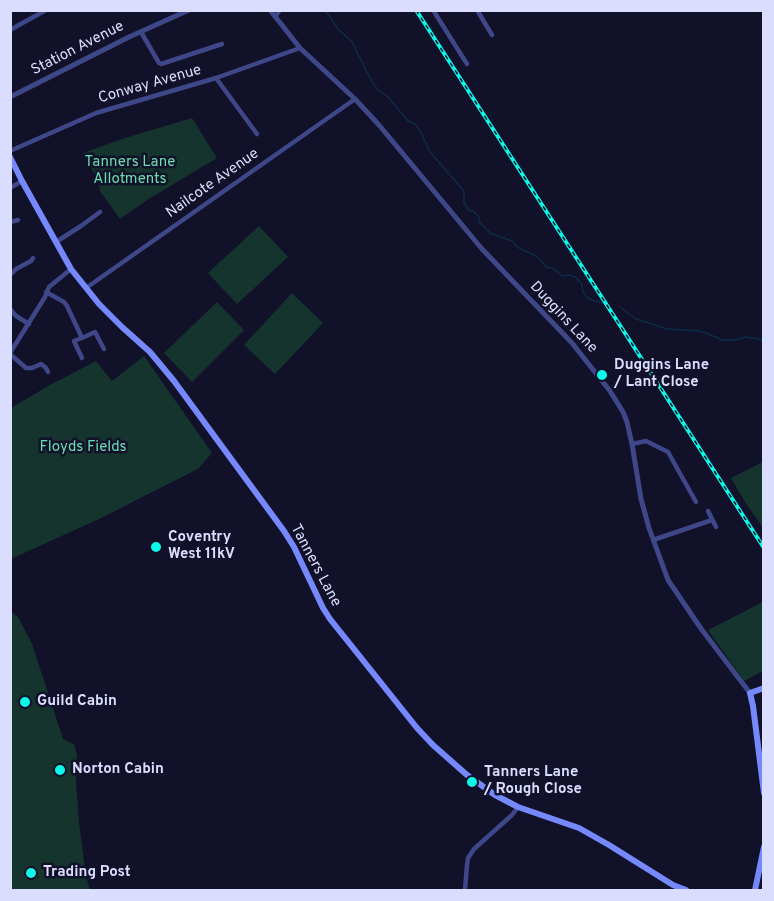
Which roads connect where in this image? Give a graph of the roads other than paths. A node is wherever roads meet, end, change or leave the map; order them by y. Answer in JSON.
{"nodes":[{"id":1,"x":46,"y":10,"type":"edge"},
{"id":2,"x":270,"y":10,"type":"edge"},
{"id":3,"x":280,"y":10,"type":"edge"},
{"id":4,"x":433,"y":10,"type":"edge"},
{"id":5,"x":186,"y":11,"type":"edge"},
{"id":6,"x":480,"y":12,"type":"edge"},
{"id":7,"x":275,"y":16,"type":"junction"},
{"id":8,"x":10,"y":30,"type":"edge"},
{"id":9,"x":141,"y":32,"type":"junction"},
{"id":10,"x":492,"y":35,"type":"dead end"},
{"id":11,"x":222,"y":44,"type":"dead end"},
{"id":12,"x":300,"y":48,"type":"junction"},
{"id":13,"x":467,"y":64,"type":"dead end"},
{"id":14,"x":216,"y":78,"type":"junction"},
{"id":15,"x":11,"y":97,"type":"edge"},
{"id":16,"x":355,"y":99,"type":"junction"},
{"id":17,"x":257,"y":134,"type":"dead end"},
{"id":18,"x":10,"y":151,"type":"edge"},
{"id":19,"x":10,"y":157,"type":"edge"},
{"id":20,"x":22,"y":181,"type":"junction"},
{"id":21,"x":10,"y":188,"type":"edge"},
{"id":22,"x":100,"y":212,"type":"dead end"},
{"id":23,"x":18,"y":220,"type":"dead end"},
{"id":24,"x":10,"y":222,"type":"edge"},
{"id":25,"x":56,"y":242,"type":"junction"},
{"id":26,"x":32,"y":262,"type":"dead end"},
{"id":27,"x":71,"y":269,"type":"junction"},
{"id":28,"x":10,"y":275,"type":"edge"},
{"id":29,"x":86,"y":288,"type":"junction"},
{"id":30,"x":46,"y":292,"type":"junction"},
{"id":31,"x":10,"y":309,"type":"edge"},
{"id":32,"x":28,"y":324,"type":"junction"},
{"id":33,"x":82,"y":338,"type":"junction"},
{"id":34,"x":104,"y":349,"type":"dead end"},
{"id":35,"x":10,"y":353,"type":"edge"},
{"id":36,"x":39,"y":357,"type":"dead end"},
{"id":37,"x":82,"y":358,"type":"dead end"},
{"id":38,"x":39,"y":364,"type":"junction"},
{"id":39,"x":48,"y":372,"type":"dead end"},
{"id":40,"x":632,"y":444,"type":"junction"},
{"id":41,"x":687,"y":501,"type":"dead end"},
{"id":42,"x":708,"y":511,"type":"dead end"},
{"id":43,"x":712,"y":520,"type":"junction"},
{"id":44,"x":716,"y":527,"type":"dead end"},
{"id":45,"x":652,"y":540,"type":"junction"},
{"id":46,"x":764,"y":688,"type":"edge"},
{"id":47,"x":750,"y":693,"type":"junction"},
{"id":48,"x":764,"y":793,"type":"edge"},
{"id":49,"x":518,"y":807,"type":"junction"},
{"id":50,"x":764,"y":847,"type":"edge"},
{"id":51,"x":465,"y":891,"type":"edge"},
{"id":52,"x":686,"y":891,"type":"edge"},
{"id":53,"x":755,"y":891,"type":"edge"}],
"edges":[{"from":1,"to":8,"type":"street"},
{"from":2,"to":7,"type":"street","name":"Duggins Lane"},
{"from":3,"to":7,"type":"street"},
{"from":4,"to":13,"type":"street"},
{"from":5,"to":9,"type":"street","name":"Station Avenue"},
{"from":6,"to":10,"type":"street"},
{"from":7,"to":12,"type":"street","name":"Duggins Lane"},
{"from":9,"to":11,"type":"street"},
{"from":9,"to":15,"type":"street","name":"Station Avenue"},
{"from":12,"to":14,"type":"street","name":"Conway Avenue"},
{"from":12,"to":16,"type":"street","name":"Duggins Lane"},
{"from":14,"to":17,"type":"street"},
{"from":14,"to":18,"type":"street","name":"Conway Avenue"},
{"from":16,"to":29,"type":"street","name":"Nailcote Avenue"},
{"from":16,"to":40,"type":"street","name":"Duggins Lane"},
{"from":19,"to":20,"type":"main road","name":"Tanners Lane"},
{"from":20,"to":21,"type":"street"},
{"from":20,"to":25,"type":"main road","name":"Tanners Lane"},
{"from":22,"to":25,"type":"street"},
{"from":23,"to":24,"type":"street"},
{"from":25,"to":27,"type":"main road","name":"Tanners Lane"},
{"from":26,"to":28,"type":"street"},
{"from":27,"to":29,"type":"main road","name":"Tanners Lane"},
{"from":27,"to":30,"type":"street"},
{"from":29,"to":49,"type":"main road","name":"Tanners Lane"},
{"from":30,"to":32,"type":"street"},
{"from":30,"to":33,"type":"street"},
{"from":31,"to":32,"type":"street"},
{"from":32,"to":35,"type":"street"},
{"from":33,"to":34,"type":"street"},
{"from":33,"to":37,"type":"street"},
{"from":35,"to":38,"type":"street"},
{"from":36,"to":38,"type":"street"},
{"from":38,"to":39,"type":"street"},
{"from":40,"to":41,"type":"street"},
{"from":40,"to":45,"type":"street","name":"Duggins Lane"},
{"from":42,"to":43,"type":"street"},
{"from":43,"to":44,"type":"street"},
{"from":43,"to":45,"type":"street"},
{"from":45,"to":47,"type":"street","name":"Duggins Lane"},
{"from":46,"to":47,"type":"main road"},
{"from":47,"to":48,"type":"main road"},
{"from":49,"to":51,"type":"street"},
{"from":49,"to":52,"type":"main road","name":"Tanners Lane"},
{"from":50,"to":53,"type":"main road"}]}
